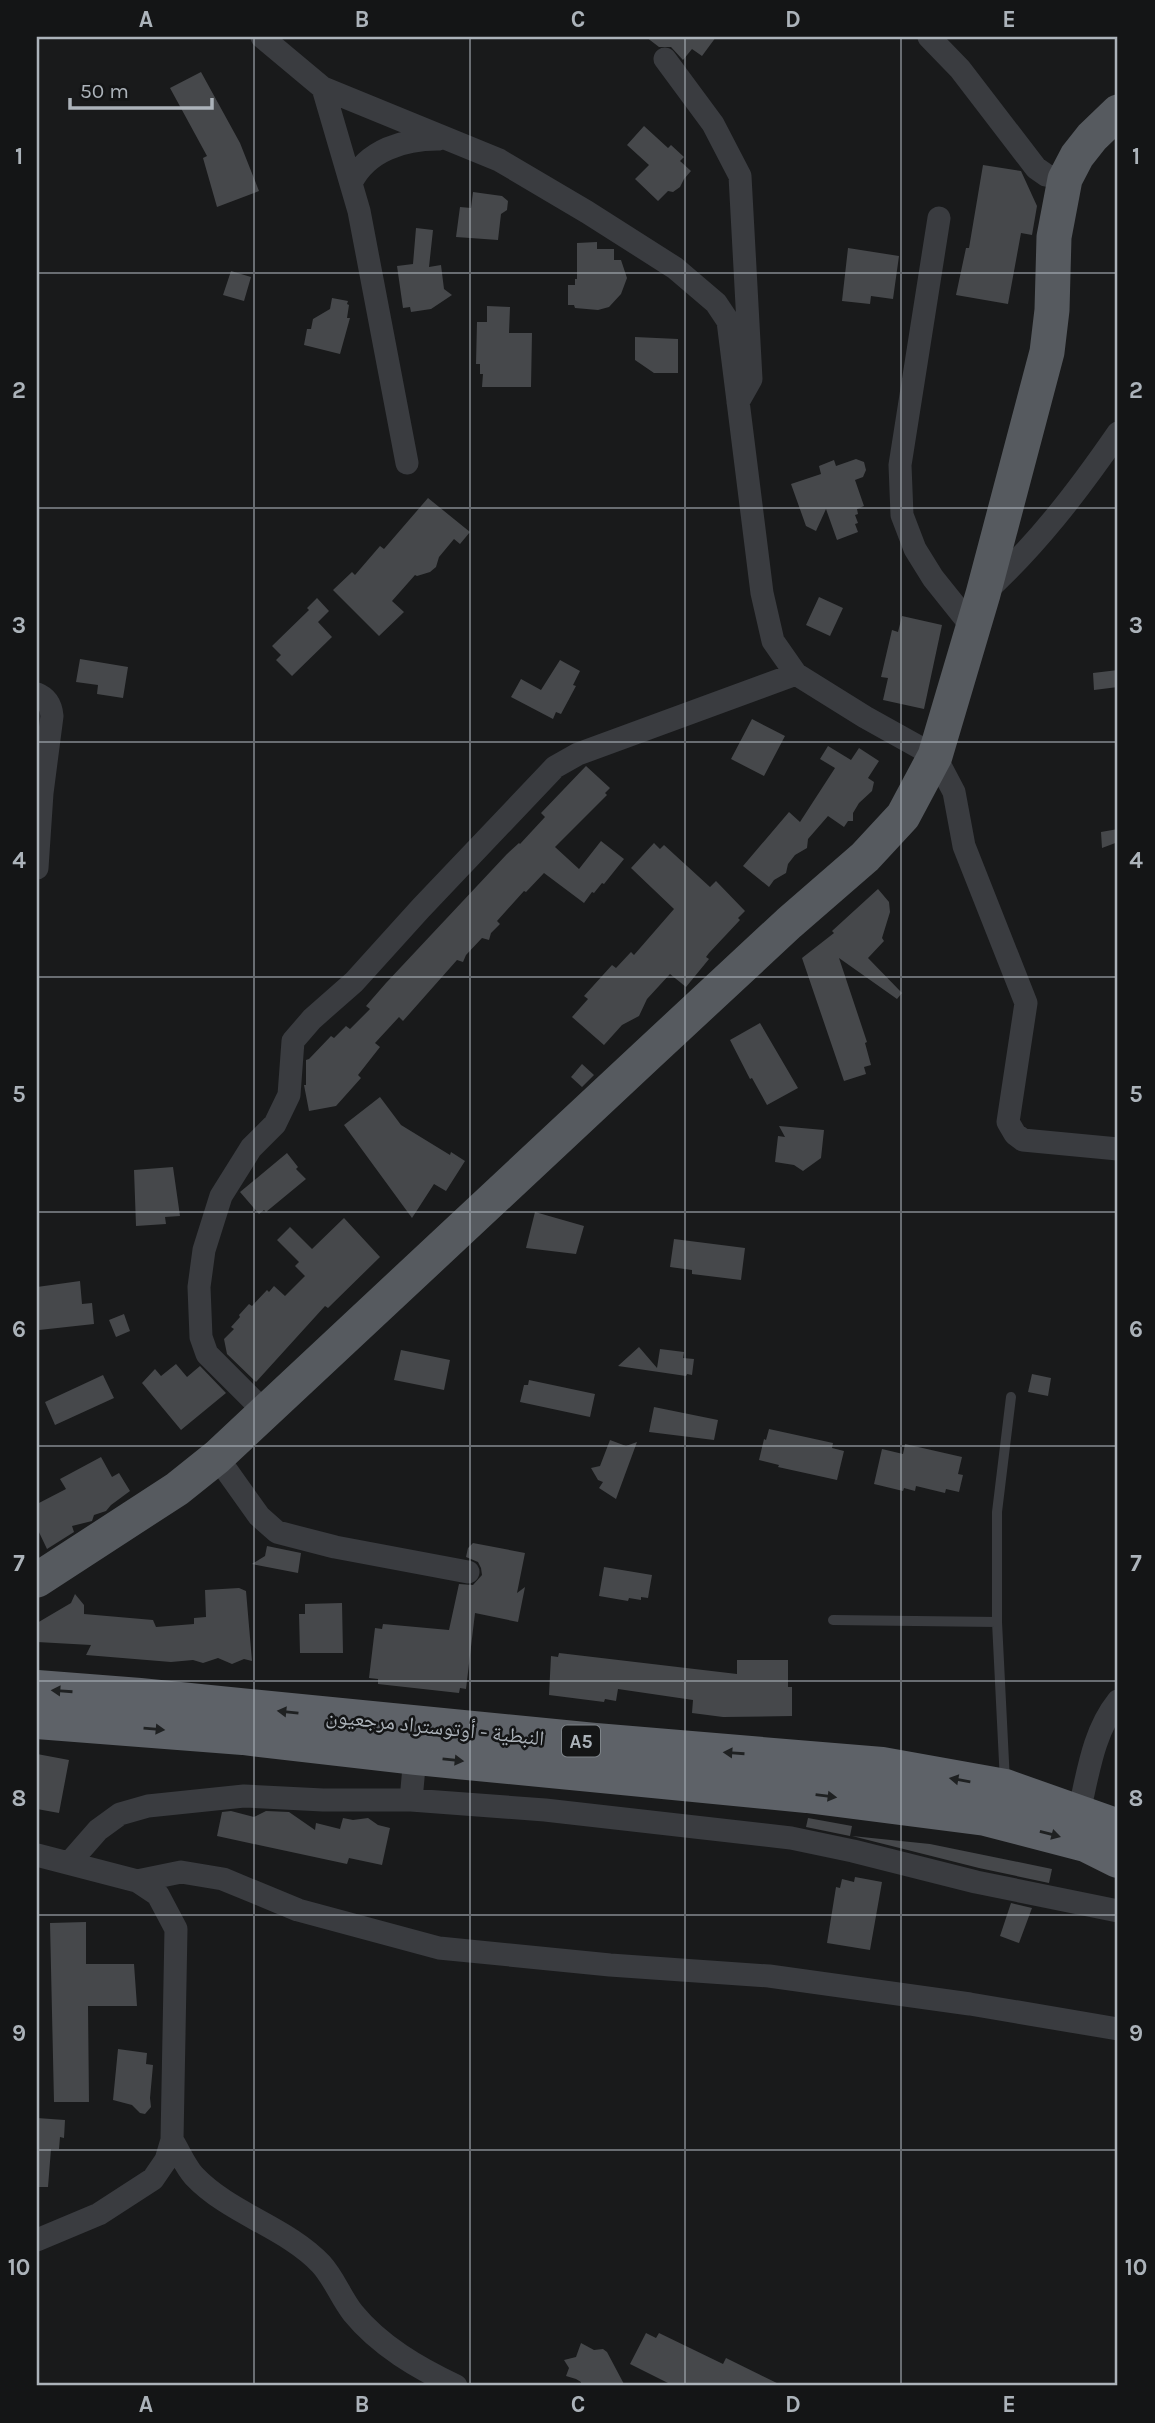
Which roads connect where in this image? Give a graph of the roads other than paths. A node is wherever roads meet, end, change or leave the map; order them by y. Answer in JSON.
{"nodes":[{"id":1,"x":262,"y":37,"type":"edge"},
{"id":2,"x":929,"y":37,"type":"edge"},
{"id":3,"x":665,"y":59,"type":"dead end"},
{"id":4,"x":323,"y":88,"type":"junction"},
{"id":5,"x":1118,"y":112,"type":"edge"},
{"id":6,"x":445,"y":138,"type":"junction"},
{"id":7,"x":1065,"y":179,"type":"junction"},
{"id":8,"x":351,"y":183,"type":"junction"},
{"id":9,"x":939,"y":218,"type":"dead end"},
{"id":10,"x":738,"y":402,"type":"junction"},
{"id":11,"x":1118,"y":433,"type":"edge"},
{"id":12,"x":407,"y":463,"type":"dead end"},
{"id":13,"x":983,"y":594,"type":"junction"},
{"id":14,"x":973,"y":628,"type":"junction"},
{"id":15,"x":796,"y":674,"type":"junction"},
{"id":16,"x":37,"y":694,"type":"edge"},
{"id":17,"x":935,"y":755,"type":"junction"},
{"id":18,"x":37,"y":868,"type":"edge"},
{"id":19,"x":1118,"y":1149,"type":"edge"},
{"id":20,"x":1011,"y":1397,"type":"dead end"},
{"id":21,"x":267,"y":1413,"type":"junction"},
{"id":22,"x":217,"y":1457,"type":"junction"},
{"id":23,"x":468,"y":1572,"type":"dead end"},
{"id":24,"x":40,"y":1575,"type":"edge"},
{"id":25,"x":833,"y":1620,"type":"dead end"},
{"id":26,"x":997,"y":1622,"type":"junction"},
{"id":27,"x":37,"y":1689,"type":"edge"},
{"id":28,"x":1118,"y":1701,"type":"edge"},
{"id":29,"x":37,"y":1720,"type":"edge"},
{"id":30,"x":415,"y":1756,"type":"junction"},
{"id":31,"x":1005,"y":1788,"type":"junction"},
{"id":32,"x":411,"y":1800,"type":"junction"},
{"id":33,"x":1079,"y":1812,"type":"junction"},
{"id":34,"x":1118,"y":1828,"type":"edge"},
{"id":35,"x":37,"y":1855,"type":"edge"},
{"id":36,"x":1118,"y":1859,"type":"edge"},
{"id":37,"x":70,"y":1862,"type":"junction"},
{"id":38,"x":137,"y":1881,"type":"junction"},
{"id":39,"x":1118,"y":1911,"type":"edge"},
{"id":40,"x":1118,"y":2029,"type":"edge"},
{"id":41,"x":172,"y":2140,"type":"junction"},
{"id":42,"x":37,"y":2240,"type":"edge"},
{"id":43,"x":456,"y":2386,"type":"edge"}],
"edges":[{"from":1,"to":4,"type":"street"},
{"from":2,"to":7,"type":"street"},
{"from":3,"to":10,"type":"street"},
{"from":4,"to":6,"type":"street"},
{"from":4,"to":8,"type":"street"},
{"from":5,"to":7,"type":"main road"},
{"from":6,"to":8,"type":"street"},
{"from":6,"to":10,"type":"street"},
{"from":7,"to":13,"type":"main road"},
{"from":8,"to":12,"type":"street"},
{"from":9,"to":14,"type":"street"},
{"from":10,"to":15,"type":"street"},
{"from":11,"to":13,"type":"street"},
{"from":13,"to":14,"type":"main road"},
{"from":14,"to":17,"type":"main road"},
{"from":15,"to":17,"type":"street"},
{"from":15,"to":21,"type":"street"},
{"from":16,"to":18,"type":"street"},
{"from":17,"to":19,"type":"street"},
{"from":17,"to":21,"type":"main road"},
{"from":20,"to":26,"type":"lane"},
{"from":21,"to":22,"type":"main road"},
{"from":22,"to":23,"type":"street"},
{"from":22,"to":24,"type":"main road"},
{"from":25,"to":26,"type":"lane"},
{"from":26,"to":31,"type":"lane"},
{"from":31,"to":27,"type":"highway","name":"النبطية - أوتوستراد مرجعيون","number":"A5","one_way":true},
{"from":28,"to":33,"type":"street"},
{"from":29,"to":30,"type":"highway","name":"النبطية - أوتوستراد مرجعيون","number":"A5","one_way":true},
{"from":30,"to":32,"type":"street"},
{"from":30,"to":36,"type":"highway","name":"النبطية - أوتوستراد مرجعيون","number":"A5","one_way":true},
{"from":31,"to":33,"type":"highway","name":"النبطية - أوتوستراد مرجعيون","number":"A5"},
{"from":32,"to":37,"type":"street"},
{"from":32,"to":39,"type":"street"},
{"from":33,"to":34,"type":"highway","name":"النبطية - أوتوستراد مرجعيون","number":"A5"},
{"from":35,"to":37,"type":"street"},
{"from":37,"to":38,"type":"street"},
{"from":38,"to":40,"type":"street"},
{"from":38,"to":41,"type":"street"},
{"from":41,"to":42,"type":"street"},
{"from":41,"to":43,"type":"street"}]}
